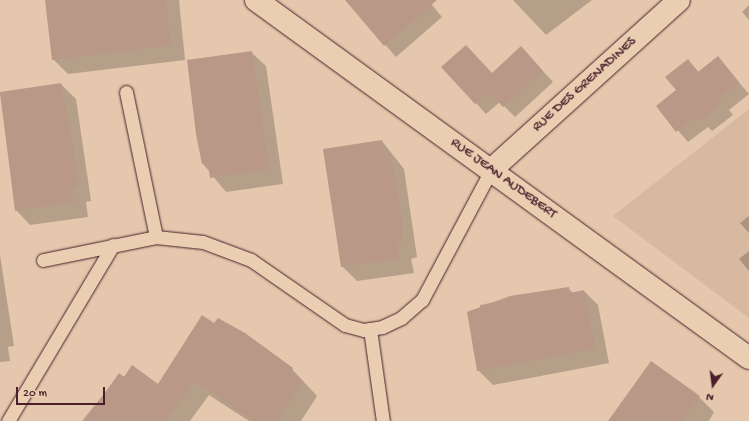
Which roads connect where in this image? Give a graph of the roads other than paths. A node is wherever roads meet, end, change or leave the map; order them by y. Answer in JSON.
{"nodes":[{"id":1,"x":680,"y":0,"type":"edge"},
{"id":2,"x":259,"y":1,"type":"edge"},
{"id":3,"x":126,"y":92,"type":"dead end"},
{"id":4,"x":491,"y":170,"type":"junction"},
{"id":5,"x":156,"y":237,"type":"junction"},
{"id":6,"x":113,"y":245,"type":"junction"},
{"id":7,"x":43,"y":260,"type":"dead end"},
{"id":8,"x":370,"y":329,"type":"junction"},
{"id":9,"x":749,"y":358,"type":"edge"},
{"id":10,"x":8,"y":421,"type":"edge"},
{"id":11,"x":383,"y":421,"type":"edge"}],
"edges":[{"from":1,"to":4,"type":"street","name":"RUE DES GRENADINES"},
{"from":2,"to":4,"type":"street","name":"RUE JEAN AUDEBERT"},
{"from":3,"to":5,"type":"lane"},
{"from":4,"to":8,"type":"lane"},
{"from":4,"to":9,"type":"street","name":"RUE JEAN AUDEBERT"},
{"from":5,"to":6,"type":"lane"},
{"from":5,"to":8,"type":"lane"},
{"from":6,"to":7,"type":"lane"},
{"from":6,"to":10,"type":"lane"},
{"from":8,"to":11,"type":"lane"}]}
